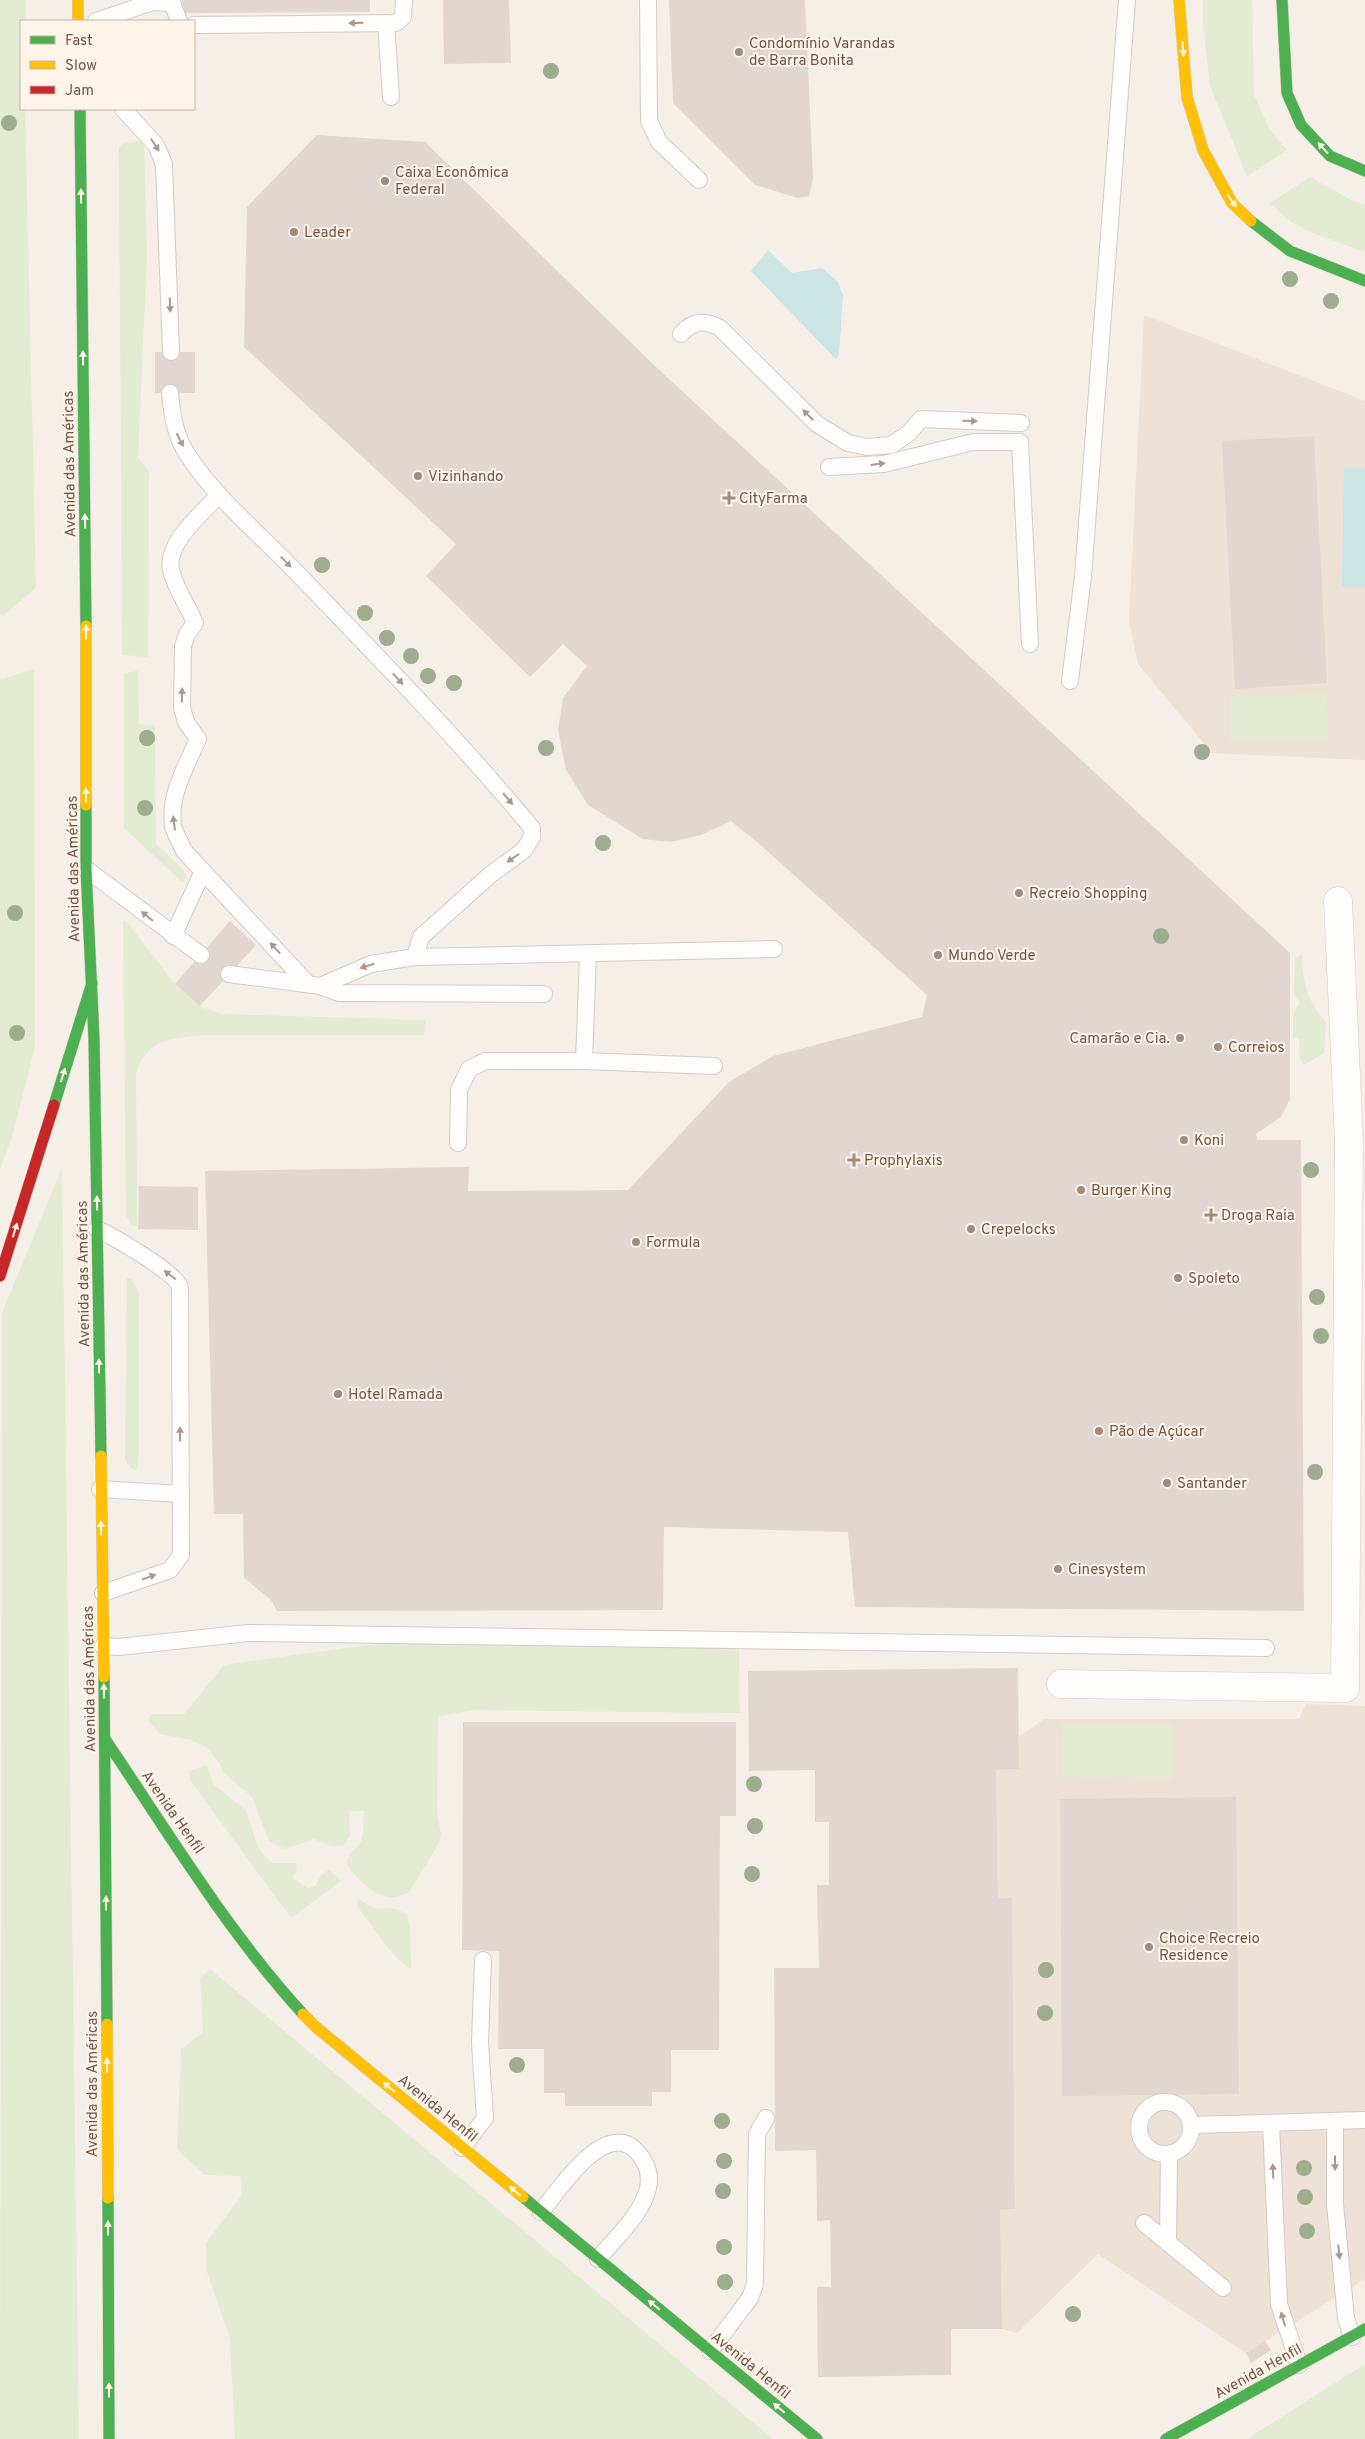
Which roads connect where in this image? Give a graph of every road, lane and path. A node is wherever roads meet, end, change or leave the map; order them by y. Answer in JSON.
{"nodes":[{"id":1,"x":78,"y":0,"type":"edge"},
{"id":2,"x":404,"y":0,"type":"edge"},
{"id":3,"x":648,"y":0,"type":"edge"},
{"id":4,"x":1127,"y":0,"type":"edge"},
{"id":5,"x":1179,"y":0,"type":"edge"},
{"id":6,"x":1282,"y":0,"type":"edge"},
{"id":7,"x":171,"y":2,"type":"edge"},
{"id":8,"x":78,"y":20,"type":"edge"},
{"id":9,"x":99,"y":20,"type":"edge"},
{"id":10,"x":179,"y":20,"type":"edge"},
{"id":11,"x":386,"y":23,"type":"junction"},
{"id":12,"x":195,"y":25,"type":"edge"},
{"id":13,"x":391,"y":97,"type":"dead end"},
{"id":14,"x":80,"y":110,"type":"edge"},
{"id":15,"x":124,"y":110,"type":"edge"},
{"id":16,"x":1365,"y":171,"type":"edge"},
{"id":17,"x":699,"y":180,"type":"dead end"},
{"id":18,"x":1365,"y":280,"type":"edge"},
{"id":19,"x":681,"y":334,"type":"dead end"},
{"id":20,"x":171,"y":352,"type":"dead end"},
{"id":21,"x":170,"y":393,"type":"dead end"},
{"id":22,"x":1021,"y":423,"type":"dead end"},
{"id":23,"x":829,"y":467,"type":"dead end"},
{"id":24,"x":219,"y":495,"type":"junction"},
{"id":25,"x":1030,"y":644,"type":"dead end"},
{"id":26,"x":1070,"y":682,"type":"dead end"},
{"id":27,"x":86,"y":869,"type":"junction"},
{"id":28,"x":203,"y":872,"type":"junction"},
{"id":29,"x":1338,"y":901,"type":"dead end"},
{"id":30,"x":173,"y":936,"type":"junction"},
{"id":31,"x":774,"y":949,"type":"dead end"},
{"id":32,"x":201,"y":955,"type":"dead end"},
{"id":33,"x":588,"y":955,"type":"junction"},
{"id":34,"x":414,"y":957,"type":"junction"},
{"id":35,"x":229,"y":974,"type":"dead end"},
{"id":36,"x":92,"y":983,"type":"junction"},
{"id":37,"x":314,"y":985,"type":"junction"},
{"id":38,"x":544,"y":994,"type":"dead end"},
{"id":39,"x":584,"y":1061,"type":"junction"},
{"id":40,"x":714,"y":1066,"type":"dead end"},
{"id":41,"x":458,"y":1143,"type":"dead end"},
{"id":42,"x":97,"y":1229,"type":"junction"},
{"id":43,"x":0,"y":1276,"type":"edge"},
{"id":44,"x":100,"y":1488,"type":"junction"},
{"id":45,"x":181,"y":1494,"type":"junction"},
{"id":46,"x":1356,"y":1542,"type":"edge"},
{"id":47,"x":103,"y":1593,"type":"junction"},
{"id":48,"x":103,"y":1646,"type":"junction"},
{"id":49,"x":1266,"y":1648,"type":"dead end"},
{"id":50,"x":1062,"y":1684,"type":"dead end"},
{"id":51,"x":105,"y":1739,"type":"junction"},
{"id":52,"x":483,"y":1960,"type":"dead end"},
{"id":53,"x":766,"y":2118,"type":"dead end"},
{"id":54,"x":1365,"y":2120,"type":"edge"},
{"id":55,"x":1335,"y":2121,"type":"junction"},
{"id":56,"x":1192,"y":2124,"type":"junction"},
{"id":57,"x":1271,"y":2124,"type":"junction"},
{"id":58,"x":462,"y":2148,"type":"junction"},
{"id":59,"x":1169,"y":2154,"type":"junction"},
{"id":60,"x":541,"y":2212,"type":"junction"},
{"id":61,"x":1144,"y":2223,"type":"dead end"},
{"id":62,"x":1168,"y":2243,"type":"junction"},
{"id":63,"x":598,"y":2259,"type":"junction"},
{"id":64,"x":1223,"y":2288,"type":"dead end"},
{"id":65,"x":1358,"y":2333,"type":"edge"},
{"id":66,"x":710,"y":2351,"type":"junction"},
{"id":67,"x":1299,"y":2365,"type":"junction"},
{"id":68,"x":109,"y":2439,"type":"edge"},
{"id":69,"x":817,"y":2439,"type":"edge"},
{"id":70,"x":1166,"y":2439,"type":"edge"}],
"edges":[{"from":1,"to":8,"type":"main road"},
{"from":2,"to":11,"type":"lane"},
{"from":3,"to":17,"type":"lane"},
{"from":4,"to":26,"type":"lane"},
{"from":5,"to":18,"type":"main road","one_way":true},
{"from":16,"to":6,"type":"main road","one_way":true},
{"from":7,"to":9,"type":"lane"},
{"from":7,"to":10,"type":"lane"},
{"from":11,"to":12,"type":"lane","one_way":true},
{"from":11,"to":13,"type":"lane"},
{"from":27,"to":14,"type":"main road","name":"Avenida das Américas","one_way":true},
{"from":15,"to":20,"type":"lane","one_way":true},
{"from":19,"to":22,"type":"lane"},
{"from":21,"to":24,"type":"lane","one_way":true},
{"from":23,"to":25,"type":"lane","one_way":true},
{"from":28,"to":24,"type":"lane","one_way":true},
{"from":24,"to":34,"type":"lane","one_way":true},
{"from":30,"to":27,"type":"lane","one_way":true},
{"from":27,"to":36,"type":"main road","name":"Avenida das Américas"},
{"from":28,"to":30,"type":"lane"},
{"from":37,"to":28,"type":"lane","one_way":true},
{"from":29,"to":46,"type":"street"},
{"from":30,"to":32,"type":"lane"},
{"from":31,"to":33,"type":"lane"},
{"from":33,"to":34,"type":"lane"},
{"from":33,"to":39,"type":"lane"},
{"from":34,"to":37,"type":"lane","one_way":true},
{"from":35,"to":37,"type":"lane"},
{"from":42,"to":36,"type":"main road","name":"Avenida das Américas","one_way":true},
{"from":43,"to":36,"type":"main road","one_way":true},
{"from":37,"to":38,"type":"lane"},
{"from":39,"to":40,"type":"lane"},
{"from":39,"to":41,"type":"lane"},
{"from":44,"to":42,"type":"main road","name":"Avenida das Américas","one_way":true},
{"from":45,"to":42,"type":"lane","one_way":true},
{"from":44,"to":45,"type":"lane"},
{"from":47,"to":44,"type":"main road","name":"Avenida das Américas","one_way":true},
{"from":47,"to":45,"type":"lane","one_way":true},
{"from":46,"to":50,"type":"street"},
{"from":47,"to":48,"type":"main road","name":"Avenida das Américas"},
{"from":48,"to":49,"type":"lane"},
{"from":51,"to":48,"type":"main road","name":"Avenida das Américas","one_way":true},
{"from":58,"to":51,"type":"main road","name":"Avenida Henfil","one_way":true},
{"from":68,"to":51,"type":"main road","name":"Avenida das Américas","one_way":true},
{"from":52,"to":58,"type":"lane"},
{"from":53,"to":66,"type":"lane"},
{"from":54,"to":55,"type":"lane"},
{"from":55,"to":57,"type":"lane"},
{"from":55,"to":65,"type":"lane","one_way":true},
{"from":56,"to":57,"type":"lane"},
{"from":56,"to":59,"type":"lane"},
{"from":56,"to":59,"type":"lane"},
{"from":67,"to":57,"type":"lane","one_way":true},
{"from":60,"to":58,"type":"main road","name":"Avenida Henfil","one_way":true},
{"from":59,"to":62,"type":"lane"},
{"from":60,"to":63,"type":"main road","name":"Avenida Henfil"},
{"from":60,"to":63,"type":"lane"},
{"from":61,"to":62,"type":"lane"},
{"from":62,"to":64,"type":"lane"},
{"from":66,"to":63,"type":"main road","name":"Avenida Henfil","one_way":true},
{"from":65,"to":67,"type":"main road","name":"Avenida Henfil"},
{"from":69,"to":66,"type":"main road","name":"Avenida Henfil","one_way":true},
{"from":67,"to":70,"type":"main road","name":"Avenida Henfil"}]}
